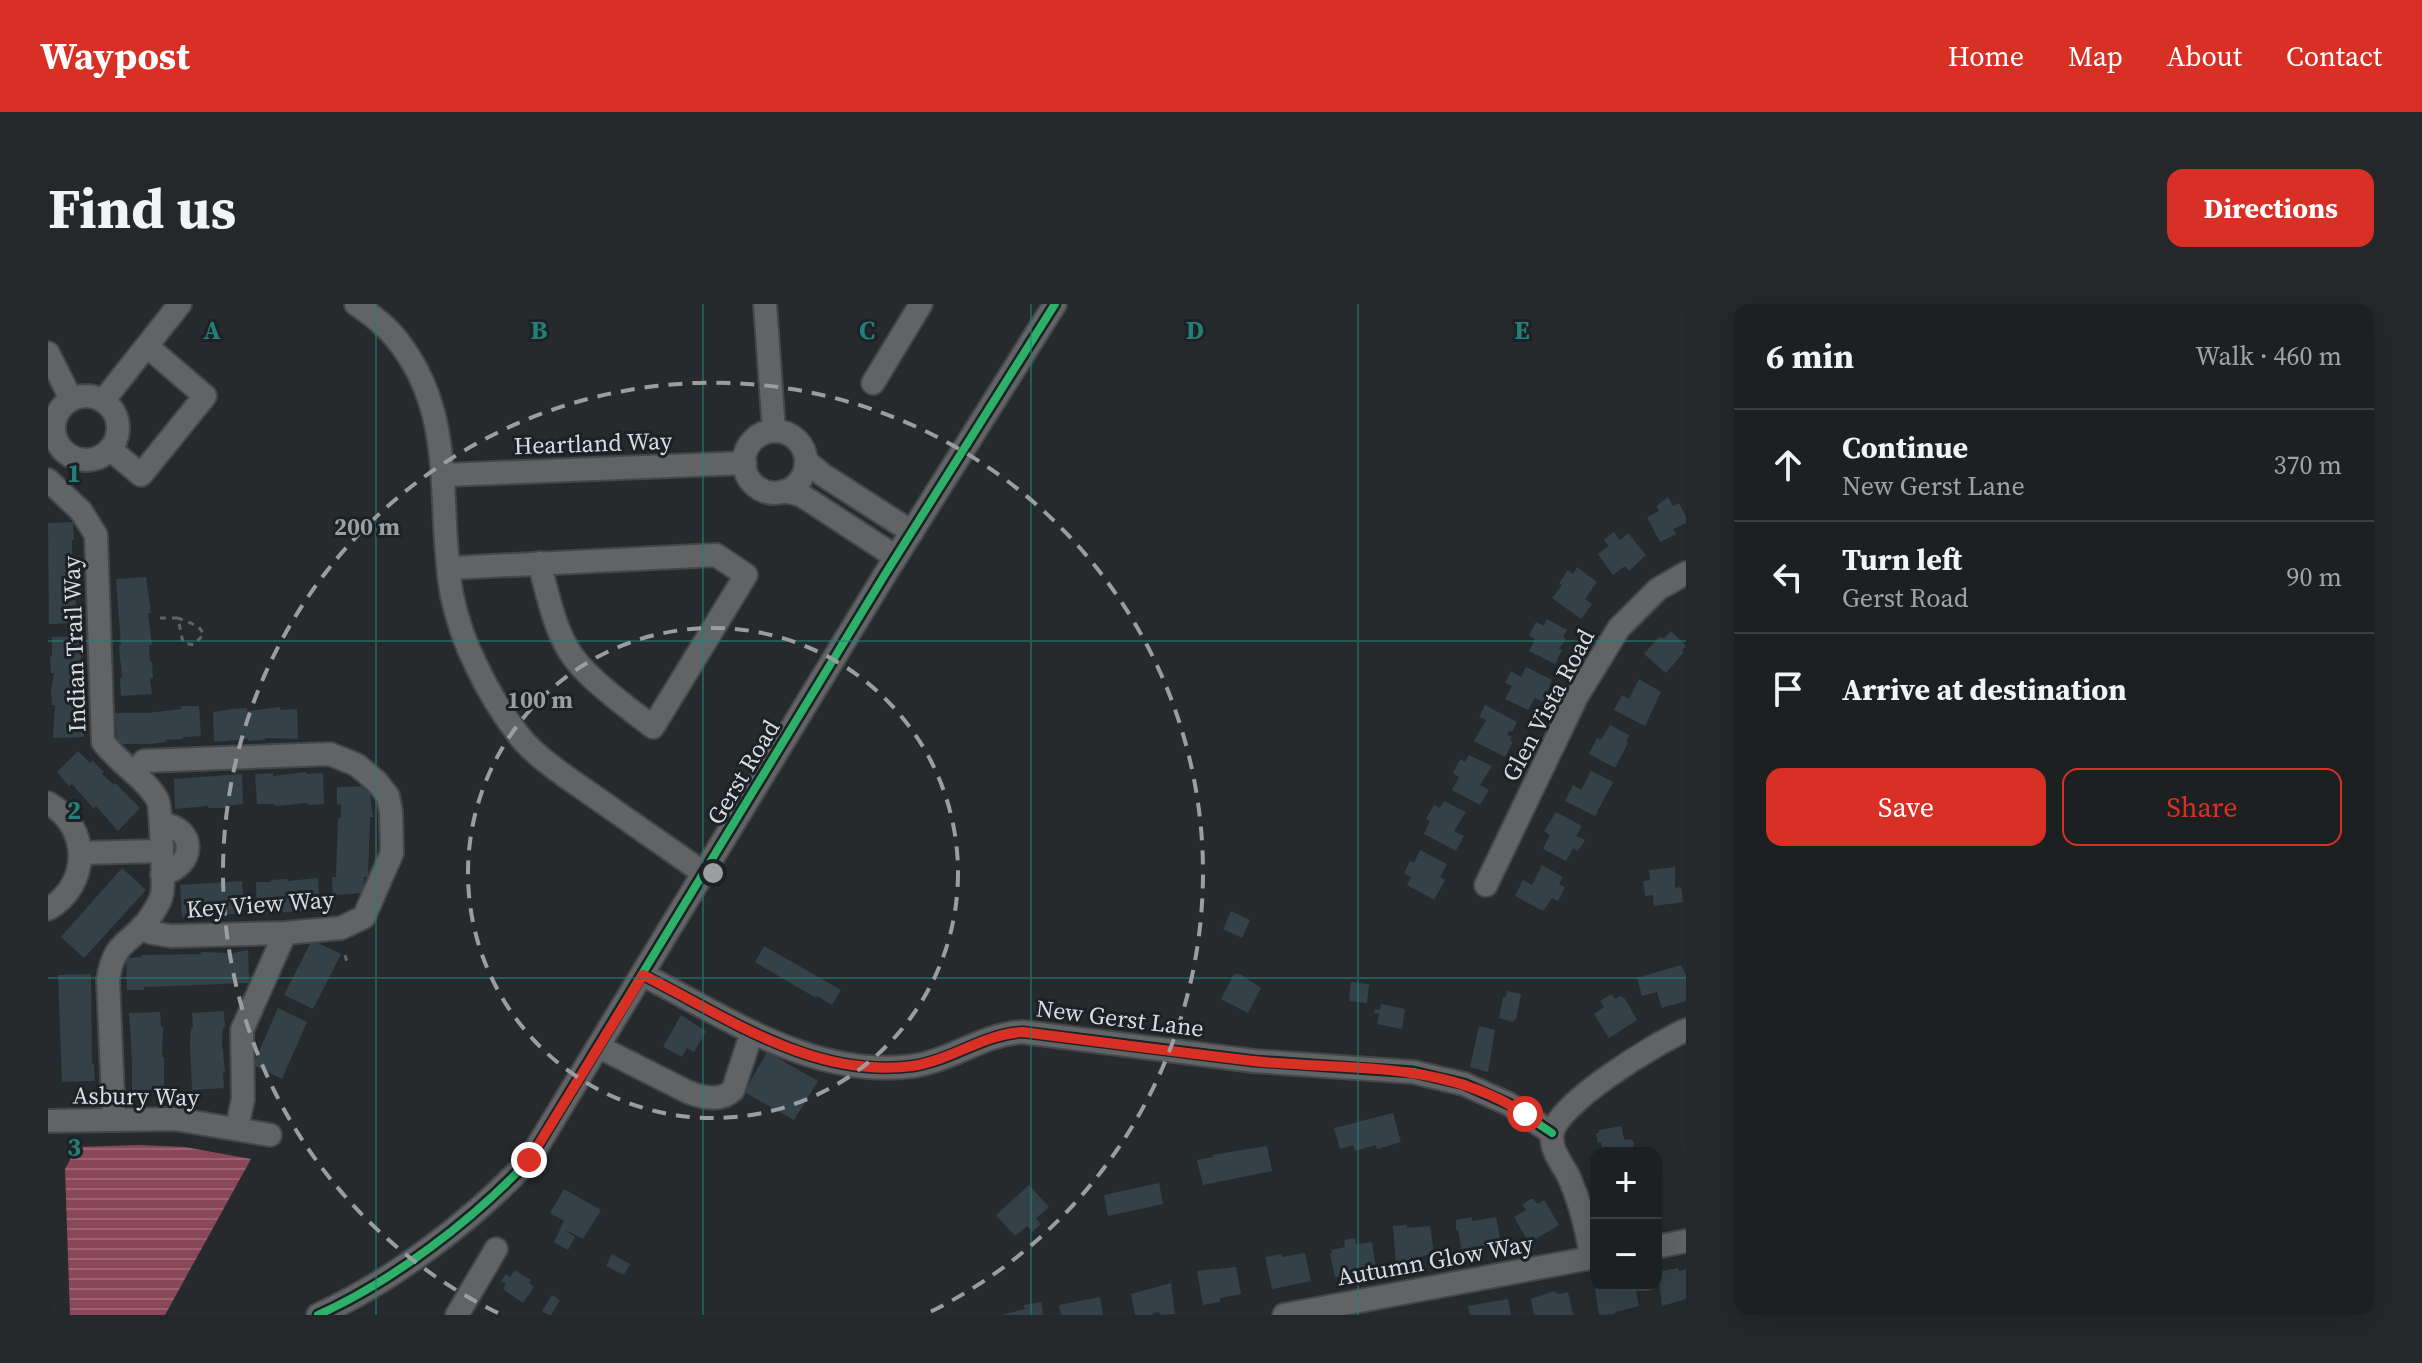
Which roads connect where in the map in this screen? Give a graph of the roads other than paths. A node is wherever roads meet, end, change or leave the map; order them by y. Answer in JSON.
{"nodes":[{"id":1,"x":180,"y":304,"type":"edge"},
{"id":2,"x":356,"y":304,"type":"edge"},
{"id":3,"x":765,"y":304,"type":"edge"},
{"id":4,"x":921,"y":304,"type":"edge"},
{"id":5,"x":1055,"y":304,"type":"edge"},
{"id":6,"x":148,"y":347,"type":"junction"},
{"id":7,"x":48,"y":353,"type":"edge"},
{"id":8,"x":873,"y":383,"type":"dead end"},
{"id":9,"x":71,"y":399,"type":"junction"},
{"id":10,"x":103,"y":401,"type":"junction"},
{"id":11,"x":774,"y":431,"type":"junction"},
{"id":12,"x":110,"y":449,"type":"junction"},
{"id":13,"x":64,"y":452,"type":"junction"},
{"id":14,"x":806,"y":461,"type":"junction"},
{"id":15,"x":745,"y":463,"type":"junction"},
{"id":16,"x":48,"y":471,"type":"edge"},
{"id":17,"x":444,"y":475,"type":"junction"},
{"id":18,"x":48,"y":480,"type":"edge"},
{"id":19,"x":785,"y":491,"type":"junction"},
{"id":20,"x":912,"y":532,"type":"junction"},
{"id":21,"x":896,"y":557,"type":"junction"},
{"id":22,"x":539,"y":563,"type":"junction"},
{"id":23,"x":450,"y":568,"type":"junction"},
{"id":24,"x":1686,"y":573,"type":"edge"},
{"id":25,"x":135,"y":773,"type":"junction"},
{"id":26,"x":48,"y":803,"type":"edge"},
{"id":27,"x":161,"y":824,"type":"junction"},
{"id":28,"x":161,"y":851,"type":"junction"},
{"id":29,"x":80,"y":853,"type":"junction"},
{"id":30,"x":162,"y":874,"type":"junction"},
{"id":31,"x":705,"y":874,"type":"junction"},
{"id":32,"x":1486,"y":885,"type":"dead end"},
{"id":33,"x":49,"y":909,"type":"edge"},
{"id":34,"x":142,"y":927,"type":"junction"},
{"id":35,"x":285,"y":933,"type":"junction"},
{"id":36,"x":643,"y":975,"type":"junction"},
{"id":37,"x":1686,"y":1030,"type":"edge"},
{"id":38,"x":752,"y":1032,"type":"junction"},
{"id":39,"x":599,"y":1047,"type":"junction"},
{"id":40,"x":114,"y":1119,"type":"junction"},
{"id":41,"x":48,"y":1121,"type":"edge"},
{"id":42,"x":237,"y":1128,"type":"junction"},
{"id":43,"x":1552,"y":1133,"type":"junction"},
{"id":44,"x":270,"y":1135,"type":"dead end"},
{"id":45,"x":1686,"y":1241,"type":"edge"},
{"id":46,"x":1590,"y":1243,"type":"edge"},
{"id":47,"x":1662,"y":1246,"type":"edge"},
{"id":48,"x":496,"y":1249,"type":"dead end"},
{"id":49,"x":1590,"y":1259,"type":"edge"},
{"id":50,"x":318,"y":1315,"type":"edge"},
{"id":51,"x":457,"y":1315,"type":"edge"},
{"id":52,"x":1284,"y":1315,"type":"edge"}],
"edges":[{"from":1,"to":6,"type":"street"},
{"from":2,"to":17,"type":"street"},
{"from":3,"to":11,"type":"street"},
{"from":4,"to":8,"type":"street"},
{"from":5,"to":20,"type":"street","name":"Gerst Road"},
{"from":6,"to":10,"type":"street"},
{"from":6,"to":12,"type":"street"},
{"from":7,"to":9,"type":"street"},
{"from":9,"to":10,"type":"street"},
{"from":9,"to":13,"type":"street"},
{"from":10,"to":12,"type":"street"},
{"from":11,"to":14,"type":"street"},
{"from":11,"to":15,"type":"street"},
{"from":12,"to":13,"type":"street"},
{"from":13,"to":16,"type":"street"},
{"from":14,"to":19,"type":"street"},
{"from":14,"to":20,"type":"street"},
{"from":15,"to":17,"type":"street","name":"Heartland Way"},
{"from":15,"to":19,"type":"street"},
{"from":17,"to":23,"type":"street"},
{"from":18,"to":25,"type":"street","name":"Indian Trail Way"},
{"from":19,"to":21,"type":"street"},
{"from":20,"to":21,"type":"street","name":"Gerst Road"},
{"from":21,"to":31,"type":"street","name":"Gerst Road"},
{"from":22,"to":22,"type":"street"},
{"from":22,"to":23,"type":"street"},
{"from":23,"to":31,"type":"street"},
{"from":24,"to":32,"type":"street","name":"Glen Vista Road"},
{"from":25,"to":27,"type":"street","name":"Indian Trail Way"},
{"from":25,"to":35,"type":"street","name":"Key View Way"},
{"from":26,"to":29,"type":"street"},
{"from":27,"to":28,"type":"street","name":"Indian Trail Way"},
{"from":27,"to":30,"type":"street"},
{"from":28,"to":29,"type":"street"},
{"from":28,"to":30,"type":"street","name":"Indian Trail Way"},
{"from":29,"to":33,"type":"street"},
{"from":30,"to":34,"type":"street","name":"Indian Trail Way"},
{"from":31,"to":36,"type":"street","name":"Gerst Road"},
{"from":34,"to":35,"type":"street","name":"Key View Way"},
{"from":34,"to":40,"type":"street","name":"Indian Trail Way"},
{"from":35,"to":42,"type":"street"},
{"from":36,"to":38,"type":"street","name":"New Gerst Lane"},
{"from":36,"to":39,"type":"street","name":"Gerst Road"},
{"from":37,"to":43,"type":"street"},
{"from":38,"to":39,"type":"street"},
{"from":38,"to":43,"type":"street","name":"New Gerst Lane"},
{"from":39,"to":50,"type":"street","name":"Gerst Road"},
{"from":40,"to":41,"type":"street","name":"Asbury Way"},
{"from":40,"to":42,"type":"street","name":"Asbury Way"},
{"from":42,"to":44,"type":"street","name":"Asbury Way"},
{"from":43,"to":46,"type":"street"},
{"from":45,"to":47,"type":"street"},
{"from":48,"to":51,"type":"street"},
{"from":49,"to":52,"type":"street","name":"Autumn Glow Way"}]}
